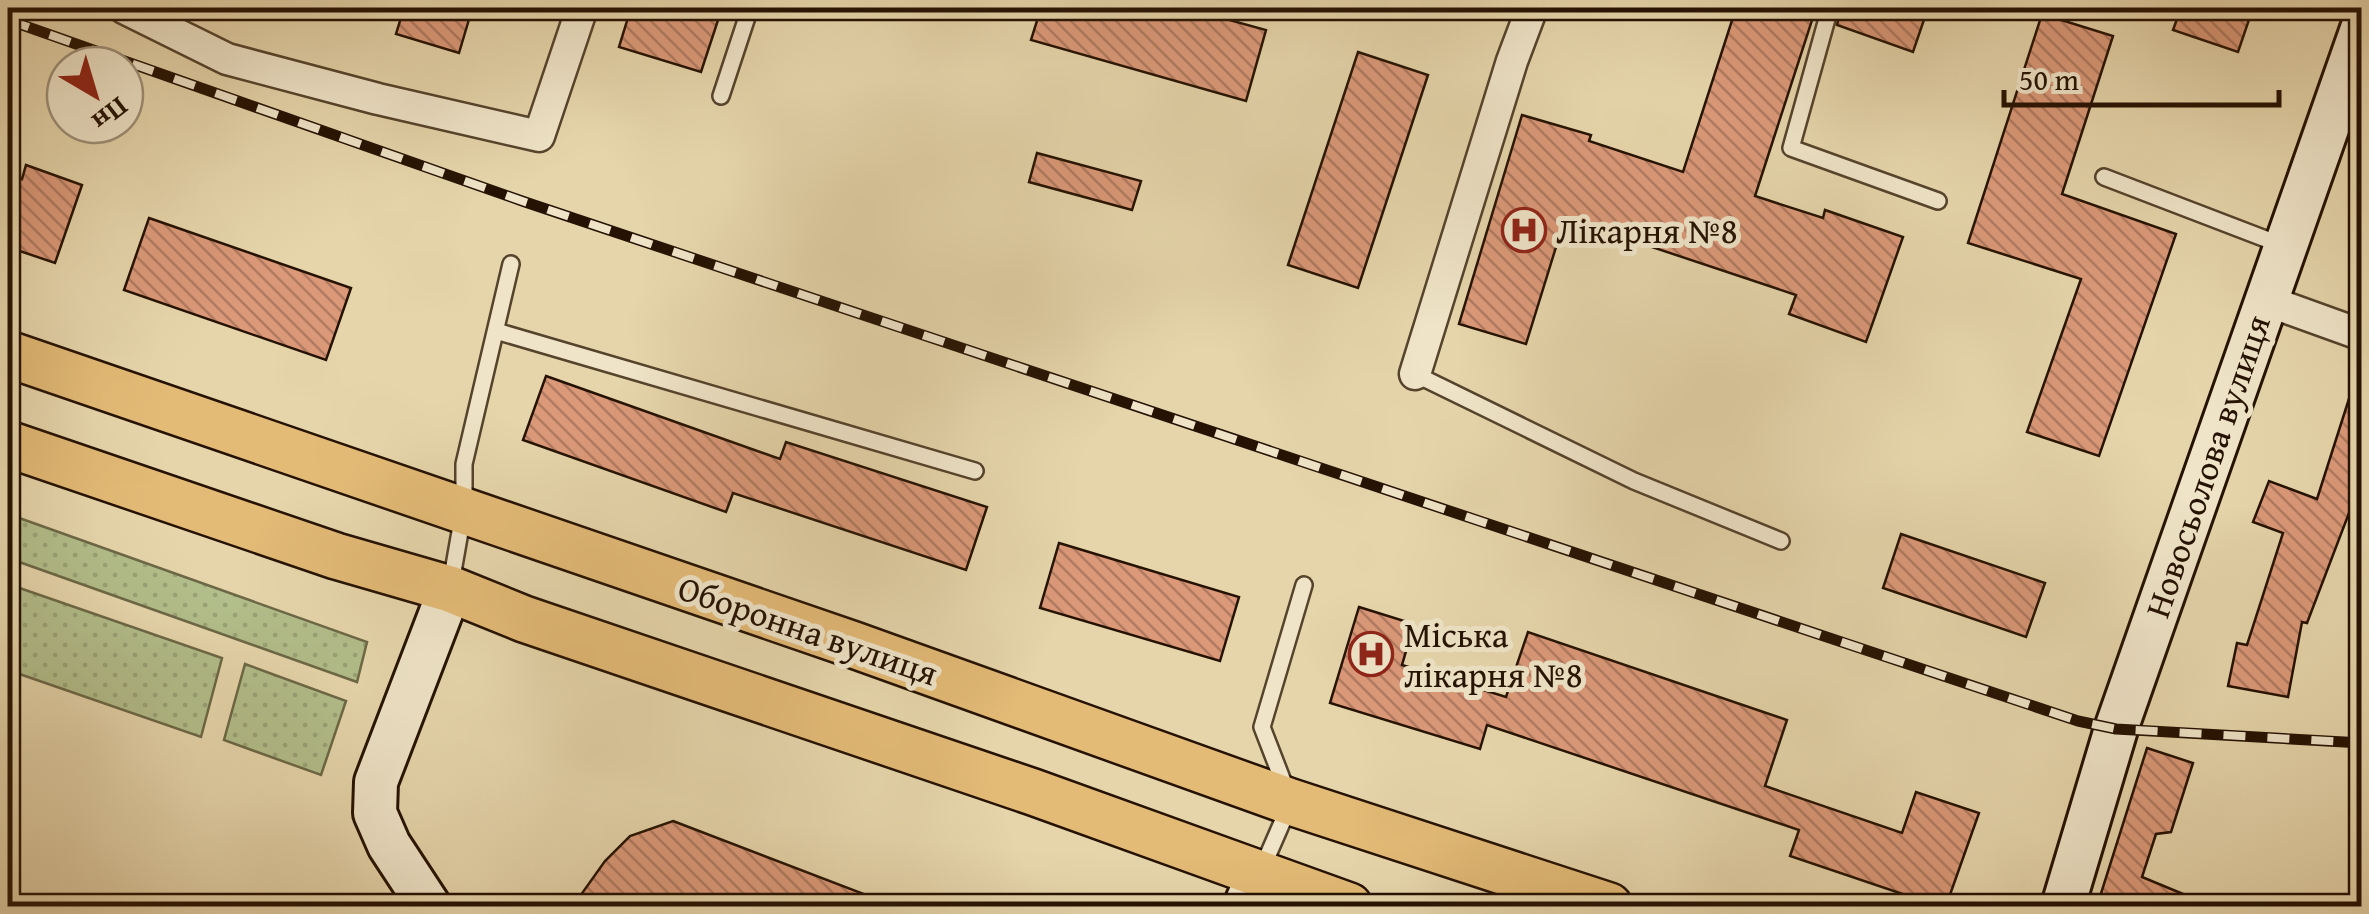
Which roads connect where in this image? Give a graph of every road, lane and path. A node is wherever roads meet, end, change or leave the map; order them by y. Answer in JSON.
{"nodes":[{"id":1,"x":124,"y":8,"type":"edge"},
{"id":2,"x":582,"y":8,"type":"edge"},
{"id":3,"x":750,"y":8,"type":"edge"},
{"id":4,"x":1532,"y":8,"type":"edge"},
{"id":5,"x":1830,"y":8,"type":"edge"},
{"id":6,"x":2362,"y":30,"type":"edge"},
{"id":7,"x":721,"y":96,"type":"dead end"},
{"id":8,"x":2104,"y":178,"type":"dead end"},
{"id":9,"x":1938,"y":201,"type":"dead end"},
{"id":10,"x":2284,"y":246,"type":"junction"},
{"id":11,"x":510,"y":264,"type":"dead end"},
{"id":12,"x":2265,"y":300,"type":"junction"},
{"id":13,"x":496,"y":331,"type":"junction"},
{"id":14,"x":2362,"y":335,"type":"edge"},
{"id":15,"x":8,"y":354,"type":"edge"},
{"id":16,"x":1416,"y":374,"type":"joint"},
{"id":17,"x":8,"y":444,"type":"edge"},
{"id":18,"x":975,"y":470,"type":"dead end"},
{"id":19,"x":464,"y":509,"type":"junction"},
{"id":20,"x":1781,"y":541,"type":"dead end"},
{"id":21,"x":1304,"y":585,"type":"dead end"},
{"id":22,"x":450,"y":589,"type":"junction"},
{"id":23,"x":1291,"y":802,"type":"junction"},
{"id":24,"x":1252,"y":890,"type":"edge"},
{"id":25,"x":430,"y":906,"type":"edge"},
{"id":26,"x":1349,"y":906,"type":"edge"},
{"id":27,"x":1608,"y":906,"type":"edge"},
{"id":28,"x":2062,"y":906,"type":"edge"}],
"edges":[{"from":1,"to":2,"type":"street"},
{"from":3,"to":7,"type":"lane"},
{"from":4,"to":16,"type":"street"},
{"from":5,"to":9,"type":"lane"},
{"from":6,"to":10,"type":"street","name":"Новосьолова вулиця"},
{"from":8,"to":10,"type":"lane"},
{"from":10,"to":12,"type":"street","name":"Новосьолова вулиця"},
{"from":11,"to":13,"type":"lane"},
{"from":12,"to":14,"type":"street"},
{"from":12,"to":28,"type":"street","name":"Новосьолова вулиця"},
{"from":13,"to":18,"type":"lane"},
{"from":13,"to":19,"type":"lane"},
{"from":15,"to":19,"type":"main road","name":"Оборонна вулиця"},
{"from":16,"to":20,"type":"lane"},
{"from":17,"to":22,"type":"main road"},
{"from":19,"to":22,"type":"lane"},
{"from":19,"to":23,"type":"main road","name":"Оборонна вулиця"},
{"from":21,"to":23,"type":"lane"},
{"from":22,"to":24,"type":"main road"},
{"from":22,"to":25,"type":"street"},
{"from":23,"to":24,"type":"lane"},
{"from":23,"to":27,"type":"main road","name":"Оборонна вулиця"},
{"from":24,"to":26,"type":"main road"}]}
